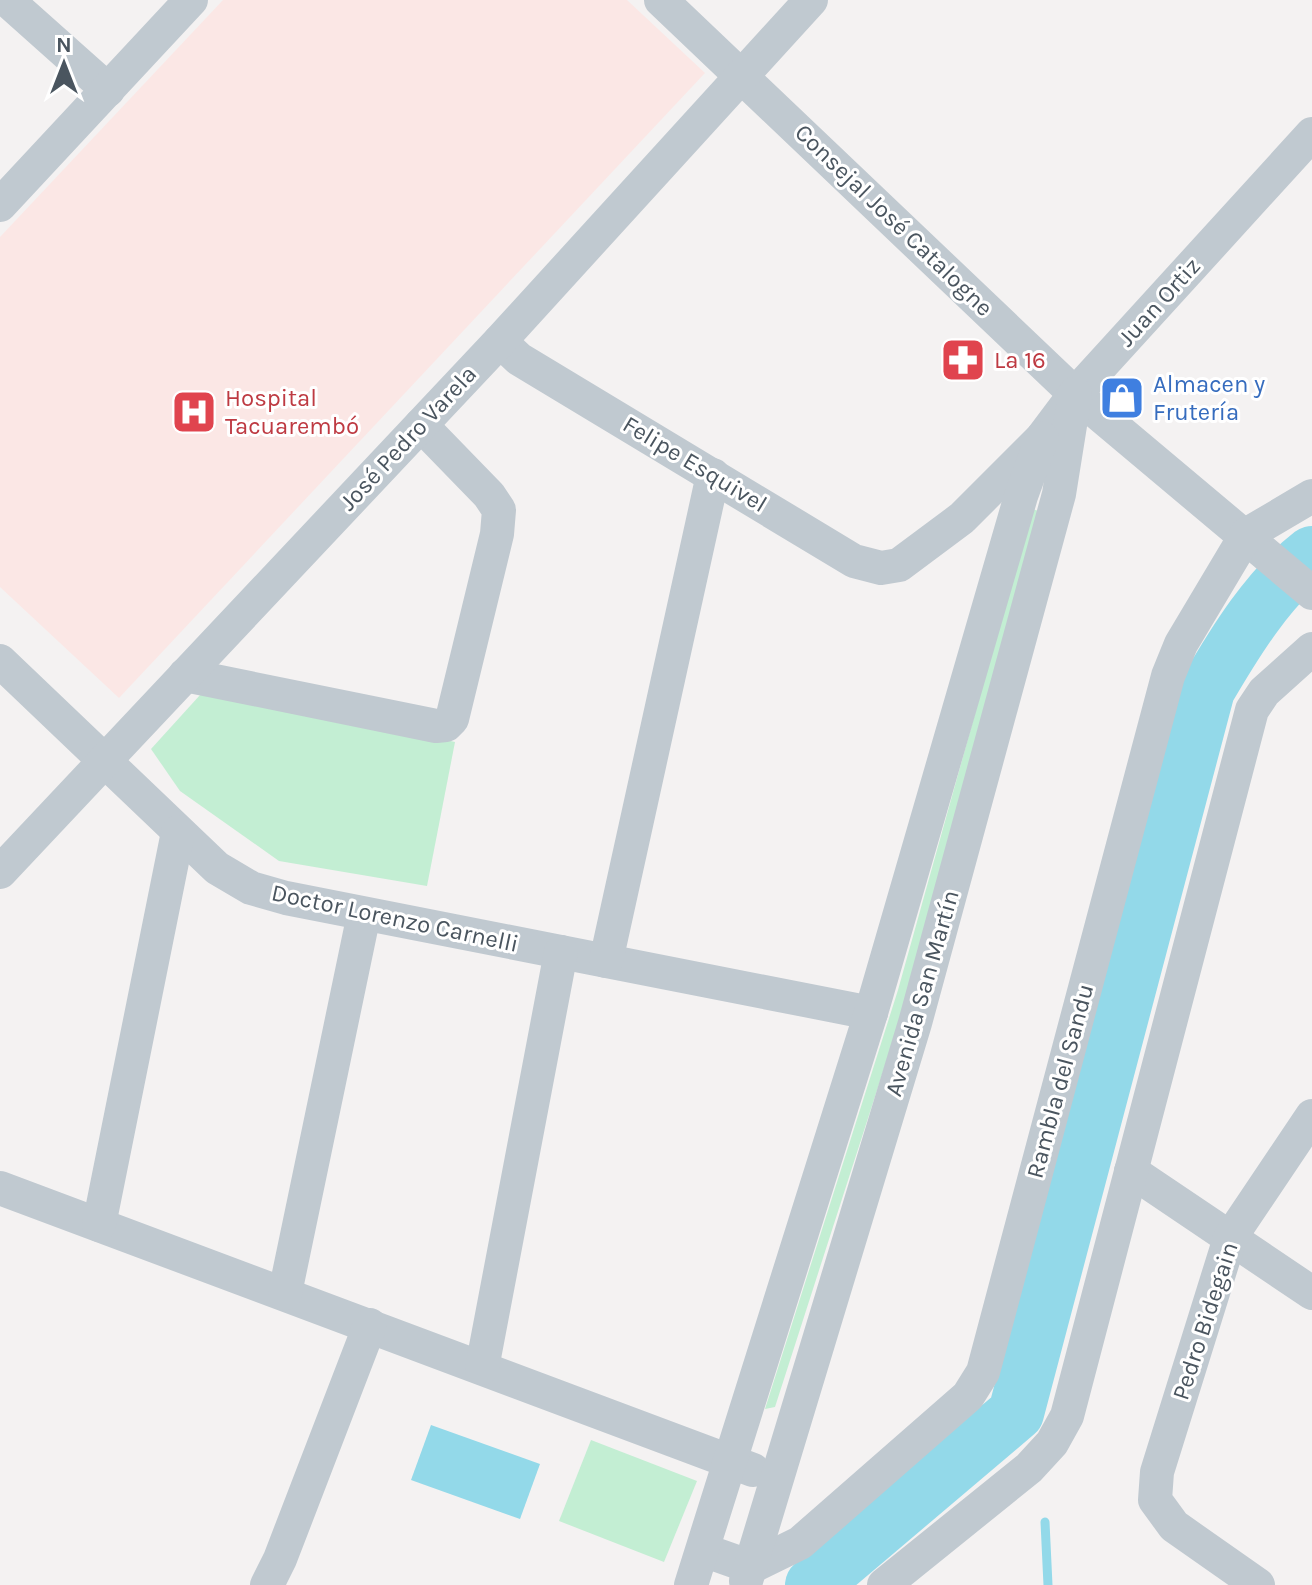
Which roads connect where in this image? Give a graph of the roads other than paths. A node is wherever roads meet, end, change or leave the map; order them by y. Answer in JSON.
{"nodes":[{"id":1,"x":7,"y":0,"type":"edge"},
{"id":2,"x":191,"y":0,"type":"edge"},
{"id":3,"x":661,"y":0,"type":"edge"},
{"id":4,"x":811,"y":0,"type":"edge"},
{"id":5,"x":742,"y":74,"type":"junction"},
{"id":6,"x":108,"y":90,"type":"junction"},
{"id":7,"x":1312,"y":134,"type":"edge"},
{"id":8,"x":0,"y":205,"type":"edge"},
{"id":9,"x":500,"y":341,"type":"junction"},
{"id":10,"x":1075,"y":394,"type":"junction"},
{"id":11,"x":421,"y":425,"type":"junction"},
{"id":12,"x":1042,"y":438,"type":"junction"},
{"id":13,"x":713,"y":475,"type":"junction"},
{"id":14,"x":1312,"y":496,"type":"edge"},
{"id":15,"x":1253,"y":542,"type":"junction"},
{"id":16,"x":899,"y":565,"type":"joint"},
{"id":17,"x":1312,"y":593,"type":"edge"},
{"id":18,"x":1312,"y":649,"type":"edge"},
{"id":19,"x":0,"y":661,"type":"edge"},
{"id":20,"x":185,"y":675,"type":"junction"},
{"id":21,"x":104,"y":761,"type":"junction"},
{"id":22,"x":178,"y":832,"type":"junction"},
{"id":23,"x":0,"y":872,"type":"edge"},
{"id":24,"x":364,"y":914,"type":"junction"},
{"id":25,"x":561,"y":952,"type":"junction"},
{"id":26,"x":606,"y":961,"type":"junction"},
{"id":27,"x":871,"y":1013,"type":"junction"},
{"id":28,"x":1312,"y":1116,"type":"edge"},
{"id":29,"x":1131,"y":1171,"type":"junction"},
{"id":30,"x":0,"y":1188,"type":"edge"},
{"id":31,"x":99,"y":1225,"type":"junction"},
{"id":32,"x":1230,"y":1238,"type":"junction"},
{"id":33,"x":285,"y":1293,"type":"junction"},
{"id":34,"x":1312,"y":1293,"type":"edge"},
{"id":35,"x":370,"y":1325,"type":"junction"},
{"id":36,"x":482,"y":1368,"type":"junction"},
{"id":37,"x":731,"y":1462,"type":"junction"},
{"id":38,"x":778,"y":1479,"type":"junction"},
{"id":39,"x":703,"y":1550,"type":"junction"},
{"id":40,"x":747,"y":1576,"type":"edge"},
{"id":41,"x":267,"y":1585,"type":"edge"},
{"id":42,"x":691,"y":1585,"type":"edge"},
{"id":43,"x":884,"y":1585,"type":"edge"},
{"id":44,"x":1258,"y":1585,"type":"edge"}],
"edges":[{"from":1,"to":6,"type":"street"},
{"from":2,"to":6,"type":"street"},
{"from":3,"to":5,"type":"street","name":"Consejal José Catalogne"},
{"from":4,"to":5,"type":"street","name":"José Pedro Varela"},
{"from":5,"to":9,"type":"street","name":"José Pedro Varela"},
{"from":5,"to":10,"type":"street","name":"Consejal José Catalogne"},
{"from":6,"to":8,"type":"street"},
{"from":7,"to":10,"type":"street","name":"Juan Ortiz"},
{"from":9,"to":11,"type":"street","name":"José Pedro Varela"},
{"from":9,"to":13,"type":"street","name":"Felipe Esquivel"},
{"from":10,"to":12,"type":"street","name":"Juan Ortiz"},
{"from":10,"to":15,"type":"street","name":"Consejal José Catalogne"},
{"from":10,"to":38,"type":"street","name":"Avenida San Martín"},
{"from":11,"to":20,"type":"street","name":"José Pedro Varela"},
{"from":11,"to":20,"type":"street"},
{"from":12,"to":16,"type":"street","name":"Juan Ortiz"},
{"from":12,"to":27,"type":"street","name":"Avenida San Martín"},
{"from":13,"to":16,"type":"street","name":"Felipe Esquivel"},
{"from":13,"to":26,"type":"street"},
{"from":14,"to":15,"type":"street","name":"Rambla del Sandu"},
{"from":15,"to":17,"type":"street","name":"Consejal José Catalogne"},
{"from":15,"to":40,"type":"street","name":"Rambla del Sandu"},
{"from":18,"to":29,"type":"street"},
{"from":19,"to":21,"type":"street","name":"Doctor Lorenzo Carnelli"},
{"from":20,"to":21,"type":"street","name":"José Pedro Varela"},
{"from":21,"to":22,"type":"street","name":"Doctor Lorenzo Carnelli"},
{"from":21,"to":23,"type":"street","name":"José Pedro Varela"},
{"from":22,"to":24,"type":"street","name":"Doctor Lorenzo Carnelli"},
{"from":22,"to":31,"type":"street"},
{"from":24,"to":25,"type":"street","name":"Doctor Lorenzo Carnelli"},
{"from":24,"to":33,"type":"street"},
{"from":25,"to":26,"type":"street","name":"Doctor Lorenzo Carnelli"},
{"from":25,"to":36,"type":"street"},
{"from":26,"to":27,"type":"street","name":"Doctor Lorenzo Carnelli"},
{"from":27,"to":37,"type":"street","name":"Avenida San Martín"},
{"from":28,"to":32,"type":"street","name":"Pedro Bidegain"},
{"from":29,"to":32,"type":"street"},
{"from":29,"to":43,"type":"street"},
{"from":30,"to":31,"type":"street"},
{"from":31,"to":33,"type":"street"},
{"from":32,"to":34,"type":"street"},
{"from":32,"to":44,"type":"street","name":"Pedro Bidegain"},
{"from":33,"to":35,"type":"street"},
{"from":35,"to":36,"type":"street"},
{"from":35,"to":41,"type":"street"},
{"from":36,"to":37,"type":"street"},
{"from":37,"to":38,"type":"street"},
{"from":37,"to":39,"type":"street","name":"Avenida San Martín"},
{"from":38,"to":40,"type":"street","name":"Avenida San Martín"},
{"from":39,"to":40,"type":"street"},
{"from":39,"to":42,"type":"street","name":"Avenida San Martín"}]}
